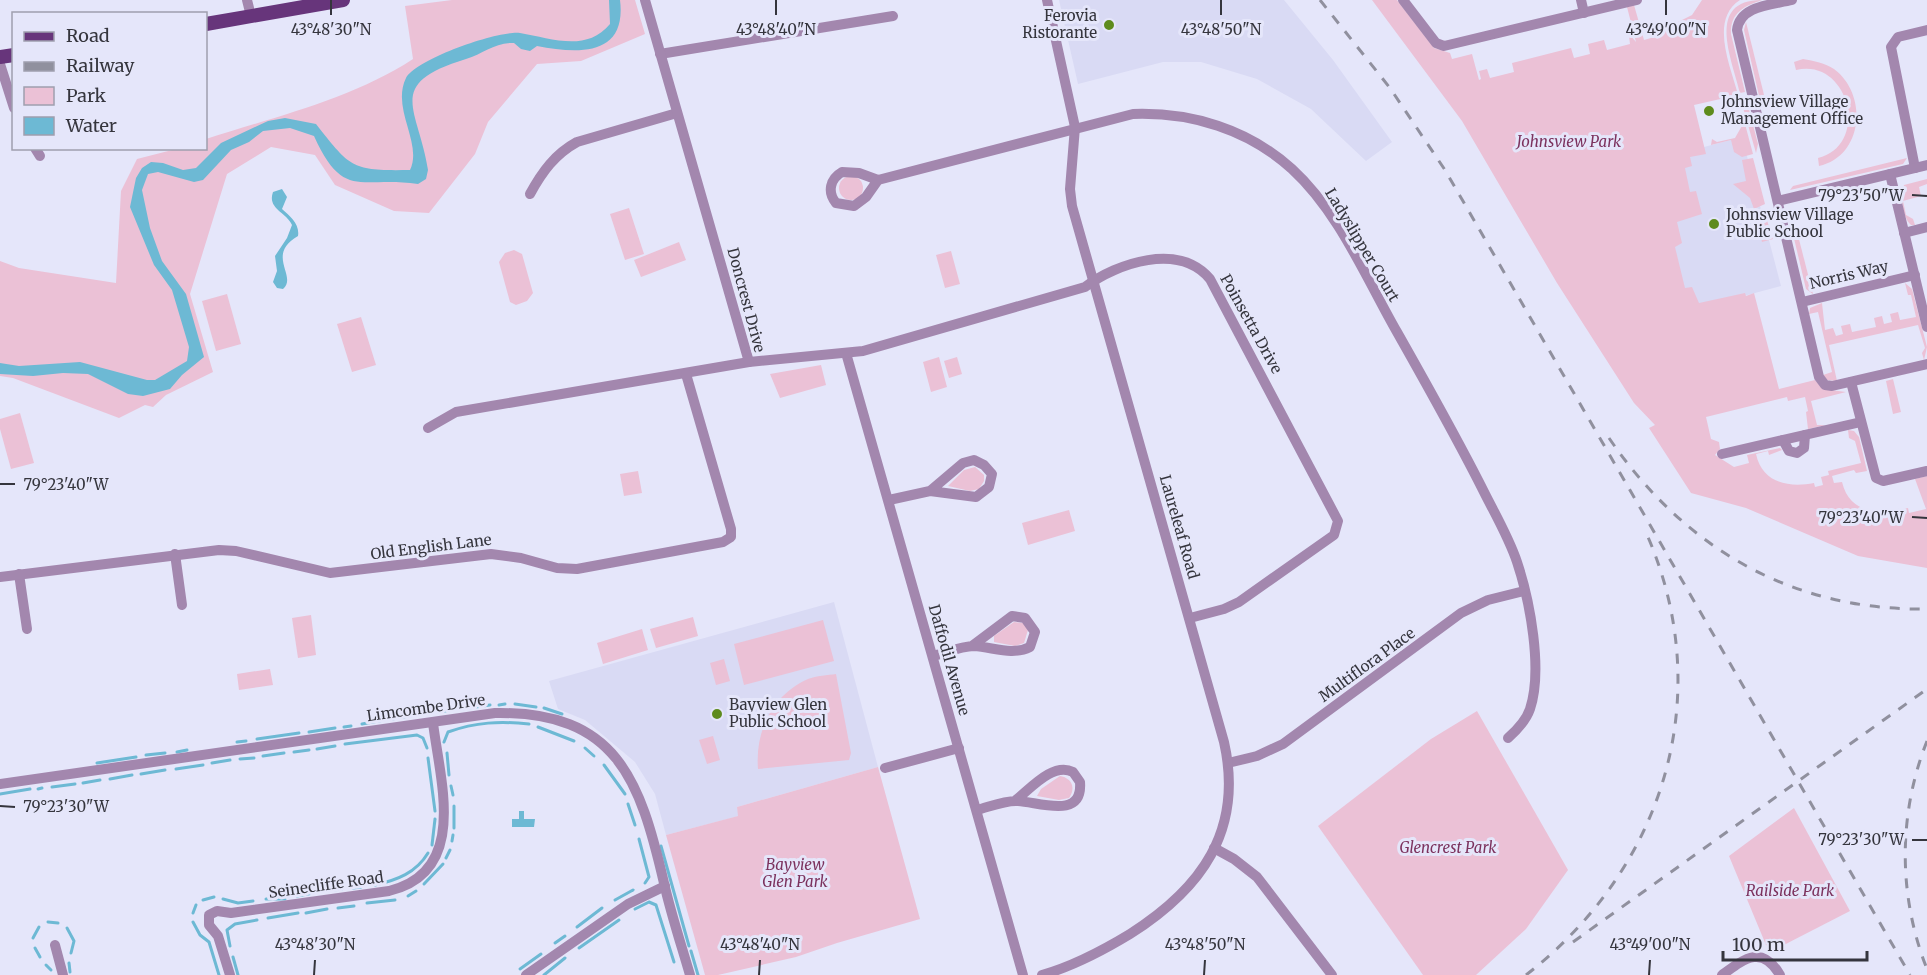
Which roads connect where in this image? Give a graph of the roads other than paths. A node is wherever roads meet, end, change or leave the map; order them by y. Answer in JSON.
{"nodes":[{"id":1,"x":247,"y":0,"type":"edge"},
{"id":2,"x":343,"y":0,"type":"edge"},
{"id":3,"x":645,"y":0,"type":"edge"},
{"id":4,"x":1047,"y":0,"type":"edge"},
{"id":5,"x":1403,"y":0,"type":"edge"},
{"id":6,"x":1581,"y":0,"type":"edge"},
{"id":7,"x":1636,"y":0,"type":"edge"},
{"id":8,"x":1792,"y":0,"type":"edge"},
{"id":9,"x":1773,"y":2,"type":"edge"},
{"id":10,"x":1584,"y":13,"type":"junction"},
{"id":11,"x":251,"y":16,"type":"junction"},
{"id":12,"x":893,"y":16,"type":"dead end"},
{"id":13,"x":207,"y":24,"type":"edge"},
{"id":14,"x":1927,"y":30,"type":"edge"},
{"id":15,"x":660,"y":54,"type":"junction"},
{"id":16,"x":0,"y":64,"type":"edge"},
{"id":17,"x":12,"y":102,"type":"edge"},
{"id":18,"x":677,"y":113,"type":"junction"},
{"id":19,"x":1075,"y":127,"type":"junction"},
{"id":20,"x":1927,"y":165,"type":"edge"},
{"id":21,"x":1915,"y":168,"type":"junction"},
{"id":22,"x":1890,"y":174,"type":"junction"},
{"id":23,"x":878,"y":180,"type":"dead end"},
{"id":24,"x":530,"y":194,"type":"dead end"},
{"id":25,"x":1778,"y":201,"type":"junction"},
{"id":26,"x":1927,"y":227,"type":"edge"},
{"id":27,"x":1904,"y":233,"type":"junction"},
{"id":28,"x":1914,"y":275,"type":"junction"},
{"id":29,"x":1092,"y":282,"type":"junction"},
{"id":30,"x":1802,"y":302,"type":"junction"},
{"id":31,"x":1927,"y":327,"type":"edge"},
{"id":32,"x":846,"y":353,"type":"junction"},
{"id":33,"x":749,"y":362,"type":"junction"},
{"id":34,"x":1927,"y":364,"type":"edge"},
{"id":35,"x":686,"y":374,"type":"junction"},
{"id":36,"x":1851,"y":382,"type":"junction"},
{"id":37,"x":1860,"y":422,"type":"junction"},
{"id":38,"x":428,"y":428,"type":"dead end"},
{"id":39,"x":1805,"y":435,"type":"junction"},
{"id":40,"x":1783,"y":440,"type":"junction"},
{"id":41,"x":1722,"y":454,"type":"dead end"},
{"id":42,"x":1927,"y":471,"type":"edge"},
{"id":43,"x":930,"y":491,"type":"junction"},
{"id":44,"x":888,"y":501,"type":"junction"},
{"id":45,"x":175,"y":554,"type":"junction"},
{"id":46,"x":19,"y":574,"type":"junction"},
{"id":47,"x":0,"y":577,"type":"edge"},
{"id":48,"x":1524,"y":591,"type":"junction"},
{"id":49,"x":182,"y":605,"type":"dead end"},
{"id":50,"x":1190,"y":618,"type":"junction"},
{"id":51,"x":27,"y":629,"type":"dead end"},
{"id":52,"x":972,"y":646,"type":"junction"},
{"id":53,"x":933,"y":656,"type":"junction"},
{"id":54,"x":433,"y":723,"type":"junction"},
{"id":55,"x":1508,"y":738,"type":"dead end"},
{"id":56,"x":959,"y":748,"type":"junction"},
{"id":57,"x":1228,"y":763,"type":"junction"},
{"id":58,"x":885,"y":768,"type":"dead end"},
{"id":59,"x":0,"y":784,"type":"edge"},
{"id":60,"x":1016,"y":800,"type":"junction"},
{"id":61,"x":977,"y":810,"type":"junction"},
{"id":62,"x":1214,"y":848,"type":"junction"},
{"id":63,"x":665,"y":886,"type":"junction"},
{"id":64,"x":55,"y":945,"type":"dead end"},
{"id":65,"x":63,"y":975,"type":"edge"},
{"id":66,"x":230,"y":975,"type":"edge"},
{"id":67,"x":526,"y":975,"type":"edge"},
{"id":68,"x":690,"y":975,"type":"edge"},
{"id":69,"x":1023,"y":975,"type":"edge"},
{"id":70,"x":1042,"y":975,"type":"edge"},
{"id":71,"x":1332,"y":975,"type":"edge"},
{"id":72,"x":1722,"y":975,"type":"edge"},
{"id":73,"x":1780,"y":975,"type":"edge"}],
"edges":[{"from":1,"to":11,"type":"street"},
{"from":2,"to":11,"type":"main road"},
{"from":3,"to":15,"type":"street","name":"Doncrest Drive"},
{"from":4,"to":19,"type":"street","name":"Laureleaf Road"},
{"from":5,"to":10,"type":"street"},
{"from":6,"to":10,"type":"street"},
{"from":7,"to":10,"type":"street"},
{"from":8,"to":9,"type":"street"},
{"from":9,"to":25,"type":"street"},
{"from":11,"to":13,"type":"main road"},
{"from":12,"to":15,"type":"street"},
{"from":14,"to":21,"type":"street"},
{"from":15,"to":18,"type":"street","name":"Doncrest Drive"},
{"from":16,"to":17,"type":"street"},
{"from":18,"to":24,"type":"street"},
{"from":18,"to":33,"type":"street","name":"Doncrest Drive"},
{"from":19,"to":23,"type":"street","name":"Ladyslipper Court"},
{"from":19,"to":29,"type":"street","name":"Laureleaf Road"},
{"from":19,"to":48,"type":"street","name":"Ladyslipper Court"},
{"from":20,"to":21,"type":"street"},
{"from":21,"to":22,"type":"street"},
{"from":22,"to":25,"type":"street"},
{"from":22,"to":27,"type":"street"},
{"from":25,"to":30,"type":"street"},
{"from":26,"to":27,"type":"street"},
{"from":27,"to":28,"type":"street"},
{"from":28,"to":30,"type":"street","name":"Norris Way"},
{"from":28,"to":31,"type":"street"},
{"from":29,"to":32,"type":"street","name":"Poinsetta Drive"},
{"from":29,"to":50,"type":"street","name":"Laureleaf Road"},
{"from":29,"to":50,"type":"street","name":"Poinsetta Drive"},
{"from":30,"to":36,"type":"street","name":"Norris Way"},
{"from":32,"to":33,"type":"street","name":"Poinsetta Drive"},
{"from":32,"to":44,"type":"street","name":"Daffodil Avenue"},
{"from":33,"to":35,"type":"street","name":"Doncrest Drive"},
{"from":34,"to":36,"type":"street","name":"Norris Way"},
{"from":35,"to":38,"type":"street","name":"Doncrest Drive"},
{"from":35,"to":45,"type":"street","name":"Old English Lane"},
{"from":36,"to":37,"type":"street"},
{"from":37,"to":39,"type":"street"},
{"from":37,"to":42,"type":"street"},
{"from":39,"to":40,"type":"street"},
{"from":39,"to":40,"type":"street"},
{"from":40,"to":41,"type":"street"},
{"from":43,"to":43,"type":"street"},
{"from":43,"to":44,"type":"street"},
{"from":44,"to":53,"type":"street","name":"Daffodil Avenue"},
{"from":45,"to":46,"type":"street","name":"Old English Lane"},
{"from":45,"to":49,"type":"street"},
{"from":46,"to":47,"type":"street","name":"Old English Lane"},
{"from":46,"to":51,"type":"street"},
{"from":48,"to":55,"type":"street","name":"Ladyslipper Court"},
{"from":48,"to":57,"type":"street","name":"Multiflora Place"},
{"from":50,"to":57,"type":"street","name":"Laureleaf Road"},
{"from":52,"to":52,"type":"street"},
{"from":52,"to":53,"type":"street"},
{"from":53,"to":56,"type":"street","name":"Daffodil Avenue"},
{"from":54,"to":59,"type":"street","name":"Limcombe Drive"},
{"from":54,"to":63,"type":"street","name":"Limcombe Drive"},
{"from":54,"to":66,"type":"street","name":"Seinecliffe Road"},
{"from":56,"to":58,"type":"street"},
{"from":56,"to":61,"type":"street","name":"Daffodil Avenue"},
{"from":57,"to":62,"type":"street","name":"Laureleaf Road"},
{"from":60,"to":60,"type":"street"},
{"from":60,"to":61,"type":"street"},
{"from":61,"to":69,"type":"street","name":"Daffodil Avenue"},
{"from":62,"to":70,"type":"street","name":"Laureleaf Road"},
{"from":62,"to":71,"type":"street"},
{"from":63,"to":67,"type":"street"},
{"from":63,"to":68,"type":"street","name":"Limcombe Drive"},
{"from":64,"to":65,"type":"street"},
{"from":72,"to":73,"type":"street"}]}
